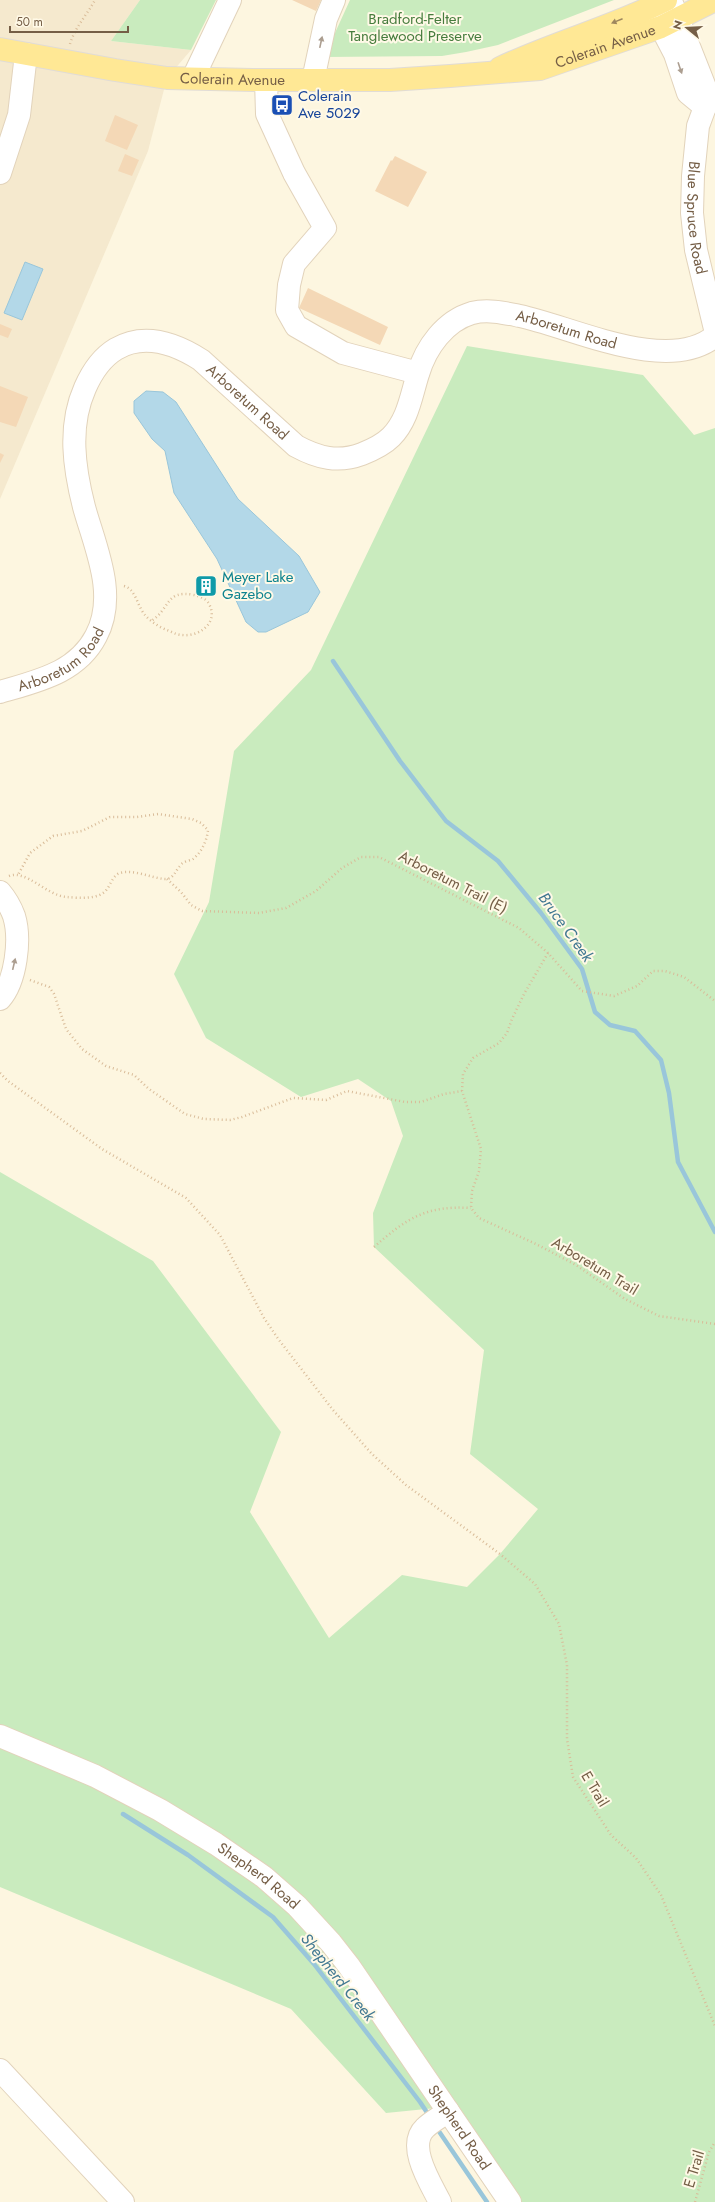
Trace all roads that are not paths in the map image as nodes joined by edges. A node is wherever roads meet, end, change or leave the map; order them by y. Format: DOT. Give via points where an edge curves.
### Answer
graph roads {
  1 [pos="230,0"];
  2 [pos="334,0"];
  3 [pos="715,0"];
  4 [pos="666,11"];
  5 [pos="0,49"];
  6 [pos="26,54"];
  7 [pos="706,67"];
  8 [pos="193,78"];
  9 [pos="266,80"];
  10 [pos="313,80"];
  11 [pos="710,102"];
  12 [pos="1,166"];
  13 [pos="715,329"];
  14 [pos="715,336"];
  15 [pos="418,373"];
  16 [pos="0,692"];
  17 [pos="3,885"];
  18 [pos="0,999"];
  19 [pos="0,1736"];
  20 [pos="0,2070"];
  21 [pos="448,2111"];
  22 [pos="123,2202"];
  23 [pos="440,2202"];
  24 [pos="510,2202"];
  1 -- 8 [label="street"];
  10 -- 2 [label="street, one-way" via="326,19"];
  3 -- 4 [label="main road, Colerain Avenue"];
  4 -- 7 [label="street, Blue Spruce Road"];
  4 -- 10 [label="main road, Colerain Avenue" via="538,50 490,72 390,80"];
  4 -- 11 [label="street, one-way" via="675,54 688,93"];
  5 -- 6 [label="main road, Colerain Avenue"];
  6 -- 8 [label="main road, Colerain Avenue" via="167,78"];
  6 -- 12 [label="street" via="19,115"];
  7 -- 11 [label="street, Blue Spruce Road" via="706,87"];
  8 -- 9 [label="main road, Colerain Avenue"];
  9 -- 10 [label="main road, Colerain Avenue"];
  9 -- 15 [label="street" via="267,114 294,173 325,228 294,264 289,285 288,310 296,326 342,354"];
  11 -- 13 [label="street, Blue Spruce Road" via="698,126 692,213 696,250"];
  14 -- 15 [label="street, Arboretum Road" via="707,343 670,352 632,347 546,322 485,311 472,313 440,333"];
  15 -- 16 [label="street, Arboretum Road" via="409,408 391,438 357,456 327,459 296,446 201,360 186,350 151,340 136,341 109,353 90,376 81,397 74,440 75,462 84,505 105,587 103,618 96,636 84,654 57,674"];
  18 -- 17 [label="street, one-way" via="5,993 16,960 14,916"];
  19 -- 21 [label="street, Shepherd Road" via="95,1776 160,1810 264,1877 297,1906 335,1949"];
  20 -- 22 [label="street"];
  21 -- 23 [label="street" via="424,2128 418,2143 420,2160"];
  21 -- 24 [label="street, Shepherd Road"];
}
